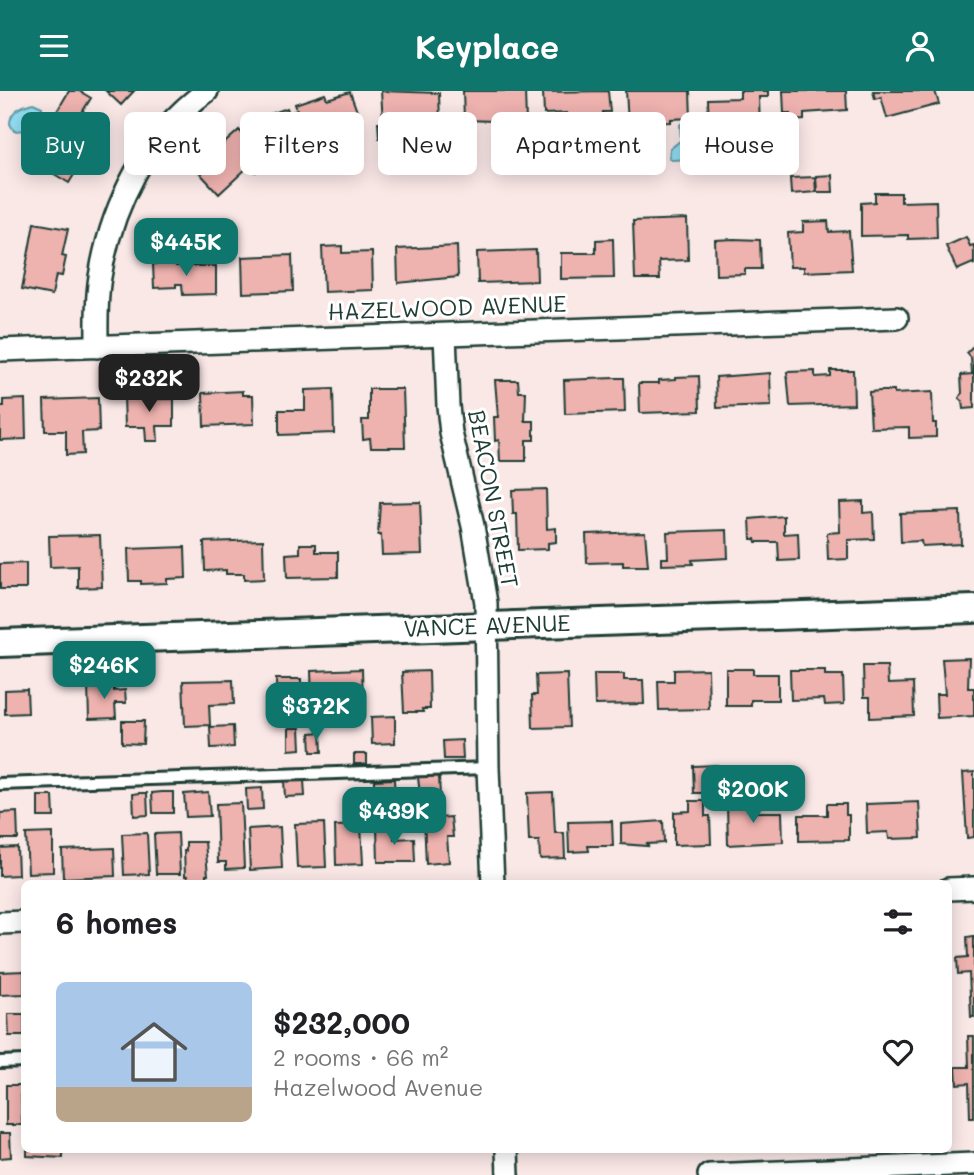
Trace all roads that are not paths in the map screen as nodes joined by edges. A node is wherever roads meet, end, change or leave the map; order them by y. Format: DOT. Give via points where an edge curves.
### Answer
graph roads {
  1 [pos="206,91"];
  2 [pos="897,319"];
  3 [pos="445,335"];
  4 [pos="97,347"];
  5 [pos="0,350"];
  6 [pos="974,609"];
  7 [pos="488,626"];
  8 [pos="0,643"];
  9 [pos="488,768"];
  10 [pos="0,784"];
  11 [pos="493,880"];
  12 [pos="952,888"];
  13 [pos="974,888"];
  14 [pos="21,922"];
  15 [pos="0,923"];
  16 [pos="21,1061"];
  17 [pos="0,1062"];
  18 [pos="507,1153"];
  19 [pos="974,1164"];
  20 [pos="508,1175"];
  21 [pos="709,1175"];
  1 -- 4 [label="street" via="158,139 115,215 100,278"];
  2 -- 3 [label="street, HAZELWOOD AVENUE"];
  3 -- 4 [label="street, HAZELWOOD AVENUE"];
  3 -- 7 [label="street, BEACON STREET" via="451,433 481,563"];
  4 -- 5 [label="street, HAZELWOOD AVENUE"];
  6 -- 7 [label="street, VANCE AVENUE"];
  7 -- 8 [label="street, VANCE AVENUE"];
  7 -- 9 [label="street, BEACON STREET"];
  9 -- 10 [label="lane"];
  9 -- 11 [label="street, BEACON STREET"];
  12 -- 13 [label="street"];
  14 -- 15 [label="street"];
  16 -- 17 [label="lane"];
  18 -- 20 [label="street"];
  19 -- 21 [label="street"];
}
